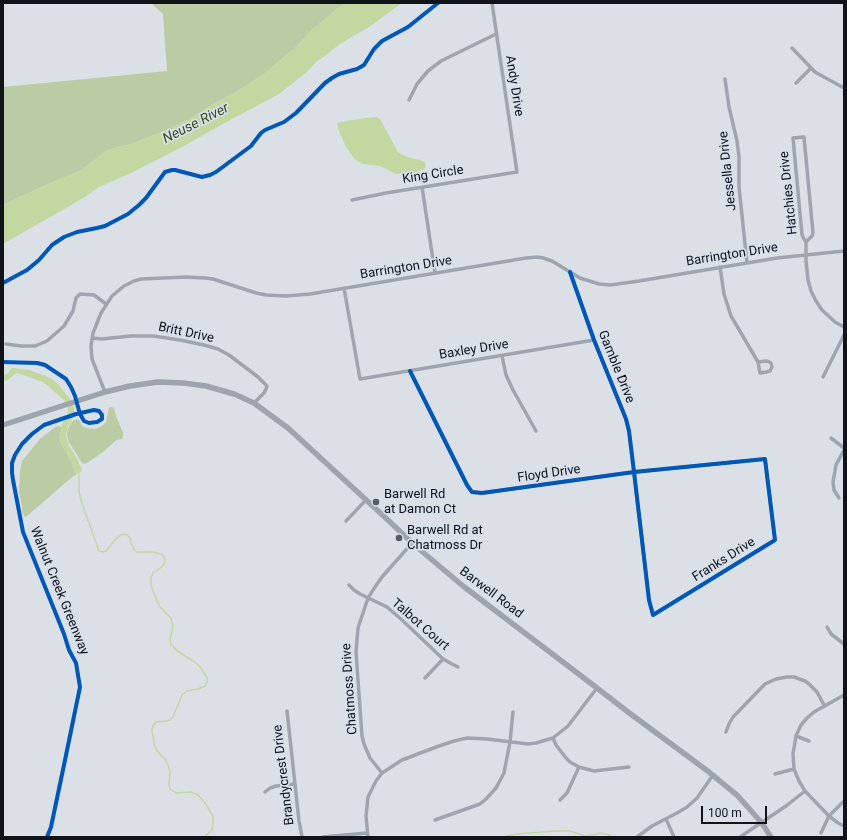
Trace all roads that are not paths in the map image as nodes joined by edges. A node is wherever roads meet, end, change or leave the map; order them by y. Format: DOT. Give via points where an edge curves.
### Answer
graph roads {
  1 [pos="492,3"];
  2 [pos="496,34"];
  3 [pos="792,48"];
  4 [pos="811,68"];
  5 [pos="725,79"];
  6 [pos="796,83"];
  7 [pos="844,88"];
  8 [pos="408,100"];
  9 [pos="516,172"];
  10 [pos="422,187"];
  11 [pos="352,200"];
  12 [pos="806,242"];
  13 [pos="844,251"];
  14 [pos="806,254"];
  15 [pos="747,263"];
  16 [pos="720,267"];
  17 [pos="570,272"];
  18 [pos="435,273"];
  19 [pos="344,288"];
  20 [pos="106,304"];
  21 [pos="844,327"];
  22 [pos="844,335"];
  23 [pos="92,338"];
  24 [pos="594,340"];
  25 [pos="6,344"];
  26 [pos="502,356"];
  27 [pos="758,362"];
  28 [pos="410,371"];
  29 [pos="823,377"];
  30 [pos="105,392"];
  31 [pos="254,403"];
  32 [pos="3,425"];
  33 [pos="536,431"];
  34 [pos="830,438"];
  35 [pos="844,449"];
  36 [pos="764,459"];
  37 [pos="634,472"];
  38 [pos="839,498"];
  39 [pos="366,500"];
  40 [pos="346,521"];
  41 [pos="412,543"];
  42 [pos="349,585"];
  43 [pos="368,598"];
  44 [pos="653,615"];
  45 [pos="827,627"];
  46 [pos="844,644"];
  47 [pos="443,659"];
  48 [pos="458,667"];
  49 [pos="425,678"];
  50 [pos="597,688"];
  51 [pos="844,695"];
  52 [pos="824,705"];
  53 [pos="287,711"];
  54 [pos="513,712"];
  55 [pos="726,732"];
  56 [pos="796,736"];
  57 [pos="553,738"];
  58 [pos="809,741"];
  59 [pos="510,742"];
  60 [pos="579,767"];
  61 [pos="629,767"];
  62 [pos="794,769"];
  63 [pos="382,773"];
  64 [pos="775,774"];
  65 [pos="712,775"];
  66 [pos="295,784"];
  67 [pos="805,791"];
  68 [pos="265,792"];
  69 [pos="560,800"];
  70 [pos="844,801"];
  71 [pos="830,816"];
  72 [pos="666,819"];
  73 [pos="435,820"];
  74 [pos="761,822"];
  75 [pos="844,826"];
  76 [pos="821,832"];
  77 [pos="367,835"];
  78 [pos="302,837"];
  79 [pos="323,837"];
  80 [pos="637,837"];
  81 [pos="674,837"];
  82 [pos="740,837"];
  83 [pos="771,837"];
  1 -- 2 [label="street, Andy Drive"];
  2 -- 8 [label="street" via="441,60 417,84"];
  2 -- 9 [label="street, Andy Drive"];
  3 -- 4 [label="street"];
  4 -- 6 [label="street"];
  4 -- 7 [label="street"];
  5 -- 15 [label="street, Jessella Drive" via="739,157 739,187"];
  9 -- 10 [label="street, King Circle"];
  10 -- 11 [label="street, King Circle"];
  10 -- 18 [label="street"];
  12 -- 12 [label="street, Hatchies Drive" via="812,236 813,227 804,137 793,138 802,235"];
  12 -- 14 [label="street, Hatchies Drive"];
  13 -- 14 [label="street, Barrington Drive"];
  14 -- 15 [label="street, Barrington Drive"];
  14 -- 21 [label="street, Hatchies Drive" via="808,280 816,301 829,318"];
  15 -- 16 [label="street, Barrington Drive"];
  16 -- 17 [label="street, Barrington Drive" via="610,285 591,282"];
  16 -- 27 [label="street" via="728,309"];
  17 -- 18 [label="street, Barrington Drive" via="552,261 537,257"];
  17 -- 24 [label="street, Gamble Drive"];
  18 -- 19 [label="street, Barrington Drive"];
  19 -- 20 [label="street, Barrington Drive" via="276,296 256,293 213,279 150,278 124,286"];
  19 -- 28 [label="street, Baxley Drive" via="360,379"];
  20 -- 23 [label="street, Barrington Drive"];
  20 -- 25 [label="street" via="94,295 80,294 64,326 47,341 34,346"];
  22 -- 29 [label="street"];
  23 -- 30 [label="street, Barrington Drive" via="92,359"];
  23 -- 31 [label="street, Britt Drive" via="152,336 211,347 229,355 267,386"];
  24 -- 26 [label="street, Baxley Drive"];
  24 -- 37 [label="street, Gamble Drive" via="626,419"];
  26 -- 28 [label="street, Baxley Drive"];
  26 -- 33 [label="street" via="506,375"];
  27 -- 27 [label="street" via="760,373 770,371 771,363"];
  28 -- 37 [label="street, Floyd Drive" via="472,492 482,493"];
  30 -- 31 [label="street, Barwell Road" via="158,382 183,383 218,389"];
  30 -- 32 [label="street, Barwell Road"];
  31 -- 39 [label="street, Barwell Road" via="288,428"];
  34 -- 35 [label="street"];
  35 -- 38 [label="street" via="836,465 833,482"];
  36 -- 37 [label="street, Floyd Drive"];
  36 -- 44 [label="street, Franks Drive" via="775,540"];
  37 -- 44 [label="street, Gamble Drive"];
  39 -- 40 [label="street"];
  39 -- 41 [label="street, Barwell Road"];
  41 -- 43 [label="street, Chatmoss Drive" via="382,577"];
  41 -- 50 [label="street, Barwell Road" via="463,586"];
  42 -- 43 [label="street, Talbot Court"];
  43 -- 47 [label="street, Talbot Court" via="402,620"];
  43 -- 63 [label="street, Chatmoss Drive" via="356,640 361,726 370,758"];
  45 -- 46 [label="street" via="831,634"];
  47 -- 48 [label="street, Talbot Court"];
  47 -- 49 [label="street"];
  50 -- 57 [label="street" via="568,726"];
  50 -- 65 [label="street, Barwell Road"];
  51 -- 52 [label="street"];
  52 -- 55 [label="street" via="817,692 805,681 794,677 776,679 765,684 733,717"];
  52 -- 56 [label="street" via="807,718"];
  53 -- 66 [label="street, Brandycrest Drive"];
  54 -- 59 [label="street"];
  56 -- 58 [label="street"];
  56 -- 62 [label="street"];
  57 -- 59 [label="street" via="528,744"];
  57 -- 60 [label="street" via="566,758"];
  59 -- 63 [label="street" via="467,738 454,741 402,760"];
  59 -- 73 [label="street" via="504,773 492,794 476,805"];
  60 -- 61 [label="street" via="594,770"];
  60 -- 69 [label="street" via="567,793"];
  62 -- 64 [label="street"];
  62 -- 67 [label="street"];
  63 -- 77 [label="street" via="368,797"];
  65 -- 72 [label="street" via="697,798"];
  65 -- 74 [label="street, Barwell Road" via="737,795"];
  66 -- 68 [label="street" via="276,786"];
  66 -- 78 [label="street, Brandycrest Drive"];
  67 -- 71 [label="street"];
  67 -- 74 [label="street"];
  70 -- 71 [label="street"];
  71 -- 75 [label="street"];
  71 -- 76 [label="street"];
  72 -- 80 [label="street"];
  72 -- 81 [label="street"];
  74 -- 82 [label="street"];
  74 -- 83 [label="street, Barwell Road"];
  77 -- 79 [label="street"];
}
